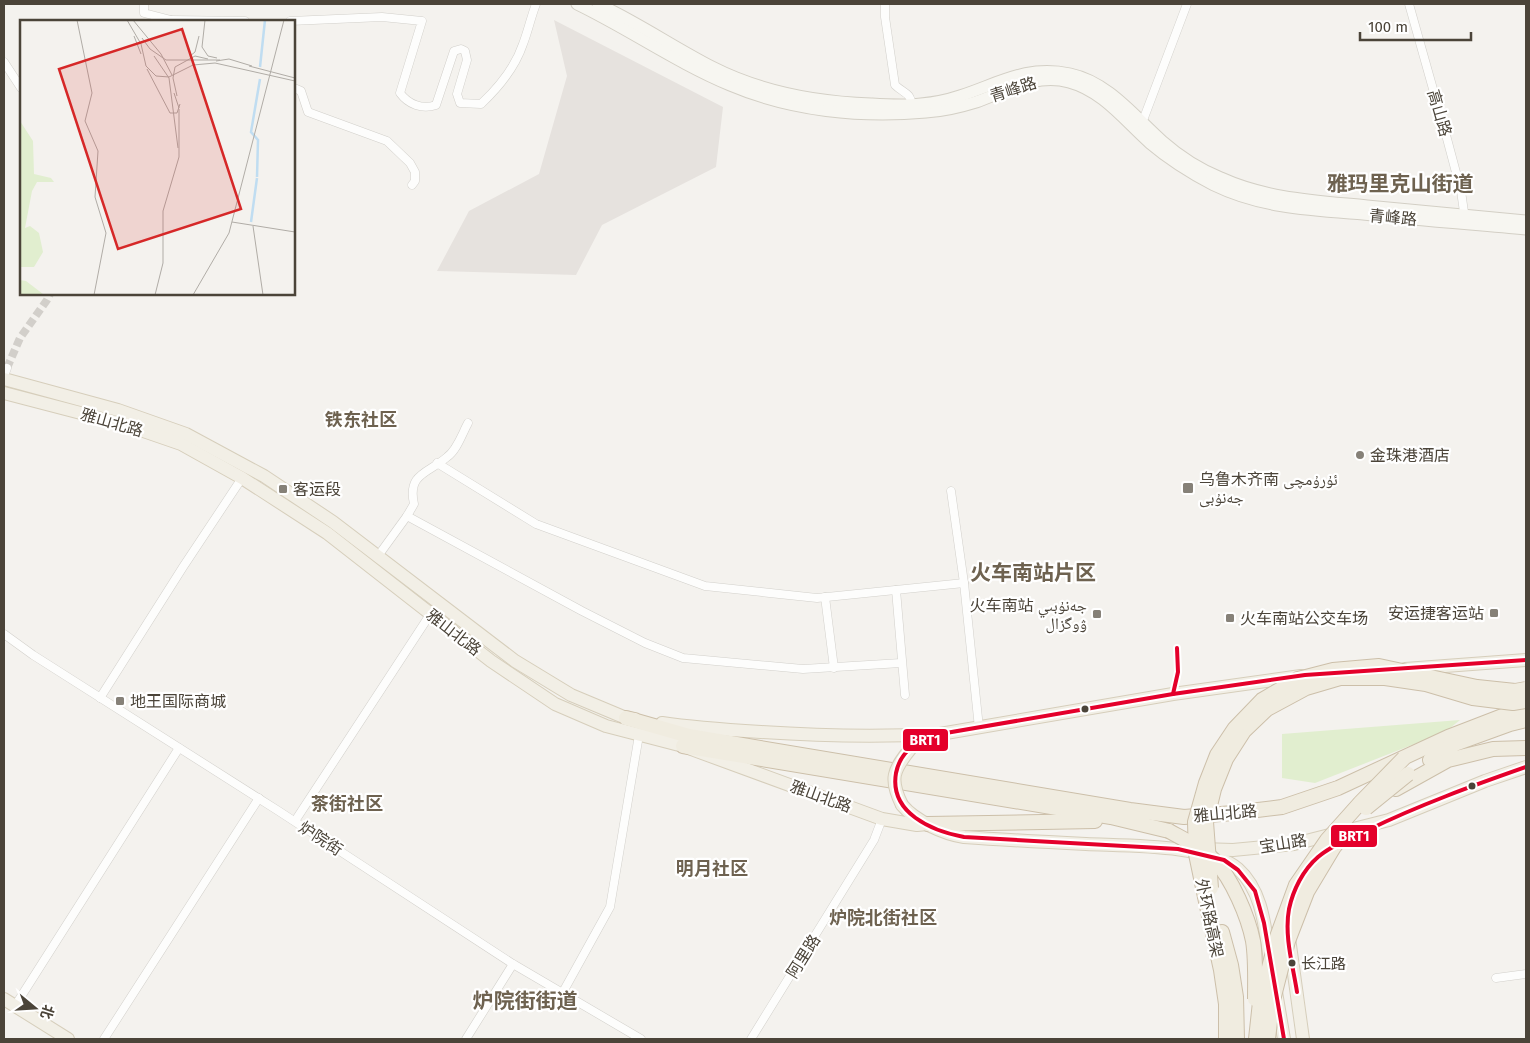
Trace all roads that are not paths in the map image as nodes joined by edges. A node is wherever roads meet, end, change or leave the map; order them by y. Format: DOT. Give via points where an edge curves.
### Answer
graph roads {
  1 [pos="144,4"];
  2 [pos="536,4"];
  3 [pos="577,4"];
  4 [pos="598,4"];
  5 [pos="886,4"];
  6 [pos="1187,4"];
  7 [pos="1409,4"];
  8 [pos="171,20"];
  9 [pos="295,21"];
  10 [pos="4,62"];
  11 [pos="20,86"];
  12 [pos="295,88"];
  13 [pos="911,109"];
  14 [pos="1142,123"];
  15 [pos="412,186"];
  16 [pos="1465,219"];
  17 [pos="1526,221"];
  18 [pos="1526,229"];
  19 [pos="5,374"];
  20 [pos="4,393"];
  21 [pos="468,424"];
  22 [pos="437,463"];
  23 [pos="242,478"];
  24 [pos="951,491"];
  25 [pos="407,516"];
  26 [pos="378,556"];
  27 [pos="964,583"];
  28 [pos="896,590"];
  29 [pos="825,597"];
  30 [pos="438,602"];
  31 [pos="430,614"];
  32 [pos="4,634"];
  33 [pos="1526,660"];
  34 [pos="902,663"];
  35 [pos="834,668"];
  36 [pos="1526,689"];
  37 [pos="905,694"];
  38 [pos="100,698"];
  39 [pos="1526,701"];
  40 [pos="1526,710"];
  41 [pos="626,718"];
  42 [pos="1526,720"];
  43 [pos="979,728"];
  44 [pos="639,734"];
  45 [pos="940,734"];
  46 [pos="683,746"];
  47 [pos="179,748"];
  48 [pos="1526,748"];
  49 [pos="1404,758"];
  50 [pos="1526,766"];
  51 [pos="1410,776"];
  52 [pos="259,798"];
  53 [pos="882,819"];
  54 [pos="1389,820"];
  55 [pos="295,821"];
  56 [pos="1129,822"];
  57 [pos="928,824"];
  58 [pos="1178,849"];
  59 [pos="513,964"];
  60 [pos="1526,974"];
  61 [pos="1496,978"];
  62 [pos="563,992"];
  63 [pos="7,1004"];
  64 [pos="54,1039"];
  65 [pos="68,1039"];
  66 [pos="104,1039"];
  67 [pos="466,1039"];
  68 [pos="641,1039"];
  69 [pos="751,1039"];
  70 [pos="1226,1039"];
  71 [pos="1237,1039"];
  72 [pos="1255,1039"];
  73 [pos="1268,1039"];
  74 [pos="1284,1039"];
  75 [pos="1303,1039"];
  1 -- 8 [label="street" via="144,13"];
  2 -- 9 [label="street" via="523,45 502,83 481,104 460,103 457,94 468,60 461,49 454,51 436,105 429,108 418,106 400,93 422,21 382,17"];
  3 -- 13 [label="main road, 青峰路" via="713,77 763,97 824,110 862,113"];
  4 -- 13 [label="main road, 青峰路" via="713,68 760,87 803,98"];
  5 -- 13 [label="street" via="895,85 908,94"];
  6 -- 14 [label="street"];
  7 -- 16 [label="street, 高山路"];
  10 -- 11 [label="street"];
  12 -- 15 [label="street" via="300,91 308,112 388,141 415,172"];
  13 -- 14 [label="main road, 青峰路" via="957,97 1014,76 1050,71 1074,74 1099,85"];
  13 -- 16 [label="main road, 青峰路" via="960,107 1026,82 1052,79 1068,82 1095,93 1175,162 1240,195 1309,210"];
  14 -- 16 [label="main road, 青峰路" via="1197,166 1263,194"];
  16 -- 17 [label="main road, 青峰路"];
  16 -- 18 [label="main road, 青峰路"];
  19 -- 26 [label="main road, 雅山北路" via="186,434 264,476"];
  20 -- 23 [label="main road, 雅山北路" via="123,424 181,444"];
  21 -- 22 [label="street" via="448,457"];
  22 -- 25 [label="street" via="415,481 414,504"];
  22 -- 29 [label="street" via="536,524 705,586"];
  23 -- 31 [label="main road, 雅山北路" via="327,532"];
  23 -- 38 [label="street"];
  24 -- 27 [label="street"];
  25 -- 26 [label="street"];
  25 -- 35 [label="street" via="582,611 683,658 803,669"];
  26 -- 30 [label="main road, 雅山北路"];
  27 -- 28 [label="street"];
  27 -- 43 [label="street"];
  28 -- 29 [label="street"];
  28 -- 34 [label="street"];
  29 -- 35 [label="street"];
  30 -- 31 [label="street"];
  30 -- 41 [label="main road, 雅山北路" via="515,661 571,695"];
  31 -- 44 [label="main road, 雅山北路" via="491,661 556,704 606,726"];
  31 -- 55 [label="street"];
  32 -- 38 [label="street, 炉院街"];
  33 -- 43 [label="main road" via="1305,676 1173,694"];
  34 -- 35 [label="street"];
  34 -- 37 [label="street"];
  36 -- 70 [label="highway, 外环路高架, bridge" via="1476,687 1379,666 1333,670 1298,679 1262,700 1235,728 1214,762 1195,822 1196,854 1226,1004"];
  38 -- 47 [label="street, 炉院街"];
  39 -- 71 [label="highway, 外环路高架, bridge" via="1513,703 1473,698 1426,684 1385,678 1340,678 1306,688 1268,710 1244,731 1226,759 1206,822 1213,902 1231,965 1236,997"];
  40 -- 49 [label="highway, 雅山北路" via="1448,737"];
  41 -- 45 [label="main road, 雅山北路" via="689,728 784,733 888,737"];
  41 -- 49 [label="highway, 雅山北路" via="699,737 1130,810 1184,816 1282,807 1338,788"];
  42 -- 51 [label="highway" via="1455,744"];
  43 -- 45 [label="main road"];
  44 -- 46 [label="main road, 雅山北路"];
  44 -- 62 [label="street" via="610,906"];
  45 -- 57 [label="main road, bridge" via="911,748 900,761 894,778 902,805"];
  46 -- 53 [label="main road, 雅山北路"];
  46 -- 56 [label="highway"];
  47 -- 52 [label="street, 炉院街"];
  47 -- 63 [label="street"];
  48 -- 51 [label="highway" via="1493,749 1448,760"];
  49 -- 72 [label="highway, bridge" via="1327,840 1296,885 1269,965"];
  50 -- 54 [label="main road, 宝山路"];
  51 -- 73 [label="highway, bridge" via="1366,808 1334,847 1307,892 1288,941 1272,1004"];
  52 -- 55 [label="street, 炉院街"];
  52 -- 66 [label="street"];
  53 -- 57 [label="main road, 雅山北路"];
  53 -- 69 [label="street, 阿里路" via="874,840"];
  54 -- 58 [label="main road, 宝山路" via="1294,844 1233,850"];
  54 -- 75 [label="main road" via="1318,857 1300,879 1288,910 1288,928"];
  55 -- 59 [label="street, 炉院街"];
  56 -- 57 [label="highway"];
  56 -- 72 [label="highway, bridge" via="1170,831 1192,843 1215,862 1232,885 1253,941"];
  57 -- 58 [label="main road" via="951,836"];
  58 -- 74 [label="main road" via="1224,860 1238,870 1255,891 1264,923"];
  59 -- 62 [label="street, 炉院街"];
  59 -- 67 [label="street"];
  60 -- 61 [label="street"];
  62 -- 68 [label="street, 炉院街"];
  63 -- 64 [label="main road"];
  63 -- 65 [label="main road"];
}
